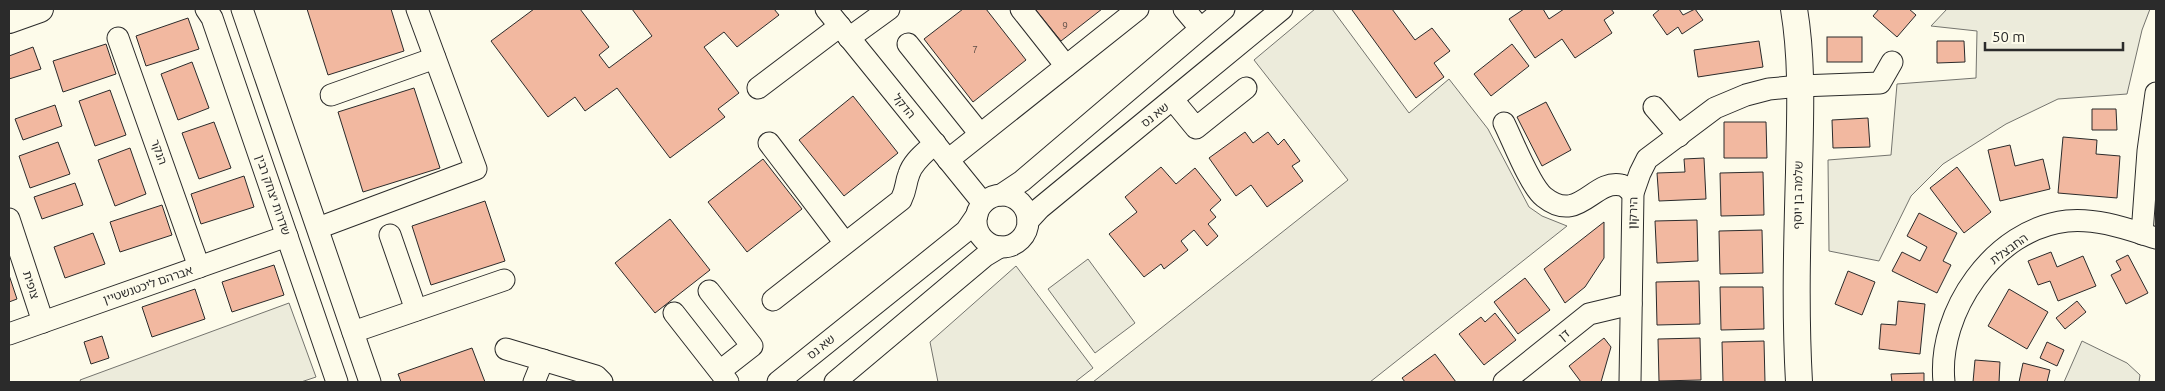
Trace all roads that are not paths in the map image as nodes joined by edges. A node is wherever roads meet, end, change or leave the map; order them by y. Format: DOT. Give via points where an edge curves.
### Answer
graph roads {
  1 [pos="40,9"];
  2 [pos="206,9"];
  3 [pos="242,9"];
  4 [pos="417,9"];
  5 [pos="826,9"];
  6 [pos="889,9"];
  7 [pos="1021,9"];
  8 [pos="1138,9"];
  9 [pos="1184,9"];
  10 [pos="1224,9"];
  11 [pos="1282,9"];
  12 [pos="1794,9"];
  13 [pos="9,20"];
  14 [pos="1200,28"];
  15 [pos="844,32"];
  16 [pos="118,38"];
  17 [pos="908,44"];
  18 [pos="435,58"];
  19 [pos="1892,62"];
  20 [pos="1066,66"];
  21 [pos="1800,86"];
  22 [pos="758,88"];
  23 [pos="1246,88"];
  24 [pos="2156,93"];
  25 [pos="331,95"];
  26 [pos="1173,100"];
  27 [pos="1654,108"];
  28 [pos="1504,123"];
  29 [pos="980,134"];
  30 [pos="1679,136"];
  31 [pos="769,143"];
  32 [pos="935,143"];
  33 [pos="948,160"];
  34 [pos="1633,193"];
  35 [pos="987,204"];
  36 [pos="9,219"];
  37 [pos="1028,220"];
  38 [pos="318,228"];
  39 [pos="287,236"];
  40 [pos="390,236"];
  41 [pos="2149,236"];
  42 [pos="845,243"];
  43 [pos="1000,247"];
  44 [pos="199,267"];
  45 [pos="504,280"];
  46 [pos="709,291"];
  47 [pos="773,300"];
  48 [pos="1631,304"];
  49 [pos="416,310"];
  50 [pos="674,314"];
  51 [pos="43,322"];
  52 [pos="353,332"];
  53 [pos="9,334"];
  54 [pos="506,349"];
  55 [pos="543,360"];
  56 [pos="724,377"];
  57 [pos="837,381"];
  58 [pos="337,382"];
  59 [pos="370,382"];
  60 [pos="534,382"];
  61 [pos="602,382"];
  62 [pos="778,382"];
  63 [pos="1504,382"];
  64 [pos="1630,382"];
  65 [pos="1799,382"];
  66 [pos="1944,382"];
  1 -- 13 [label="main road"];
  2 -- 39 [label="street, שדרות יצחק רבין" via="212,18"];
  3 -- 38 [label="street"];
  4 -- 18 [label="street"];
  5 -- 15 [label="street, הדקל"];
  6 -- 15 [label="street"];
  7 -- 20 [label="street"];
  8 -- 20 [label="street"];
  9 -- 14 [label="street"];
  10 -- 14 [label="street, שא נס"];
  11 -- 26 [label="street, שא נס"];
  12 -- 21 [label="main road, שלמה בן יוסף"];
  14 -- 35 [label="street, שא נס" via="1022,181"];
  15 -- 22 [label="street"];
  15 -- 32 [label="street, הדקל"];
  16 -- 44 [label="street, הנקר"];
  17 -- 29 [label="street"];
  18 -- 25 [label="street"];
  18 -- 38 [label="street" via="476,169"];
  19 -- 21 [label="street, הירקון" via="1880,83"];
  20 -- 29 [label="street"];
  21 -- 30 [label="street, הירקון" via="1746,95 1715,108"];
  21 -- 65 [label="main road, שלמה בן יוסף" via="1796,272"];
  23 -- 26 [label="street" via="1196,128"];
  24 -- 41 [label="street" via="2148,151"];
  26 -- 37 [label="street, שא נס"];
  27 -- 30 [label="street"];
  28 -- 34 [label="street" via="1535,186 1544,197 1560,205 1578,205 1610,184 1622,184"];
  29 -- 33 [label="street"];
  30 -- 34 [label="street, הירקון" via="1647,159"];
  31 -- 42 [label="street"];
  32 -- 33 [label="street, הדקל"];
  32 -- 42 [label="street" via="909,173 901,200"];
  33 -- 35 [label="street, הדקל"];
  34 -- 48 [label="street, הירקון"];
  35 -- 37 [label="street" via="1009,196 1027,212"];
  35 -- 43 [label="street" via="979,232 984,239"];
  35 -- 62 [label="street, שא נס" via="966,231"];
  36 -- 51 [label="street, צופית"];
  37 -- 43 [label="street" via="1023,237 1016,243"];
  38 -- 52 [label="street"];
  39 -- 44 [label="street, אברהם ליכטנשטיין"];
  39 -- 58 [label="street, שדרות יצחק רבין"];
  40 -- 49 [label="street"];
  41 -- 66 [label="street, החבצלת" via="2108,224 2066,221 2025,236 2006,249 1968,287 1956,311 1947,334"];
  42 -- 47 [label="street"];
  43 -- 57 [label="street" via="985,256"];
  44 -- 51 [label="street, אברהם ליכטנשטיין"];
  45 -- 49 [label="street"];
  46 -- 56 [label="street" via="752,346"];
  48 -- 63 [label="street, דן" via="1589,314"];
  48 -- 64 [label="street, הירקון"];
  49 -- 52 [label="street"];
  50 -- 56 [label="street"];
  51 -- 53 [label="street, אברהם ליכטנשטיין"];
  52 -- 59 [label="street"];
  54 -- 55 [label="street"];
  55 -- 60 [label="street"];
  55 -- 61 [label="street" via="596,376"];
}
